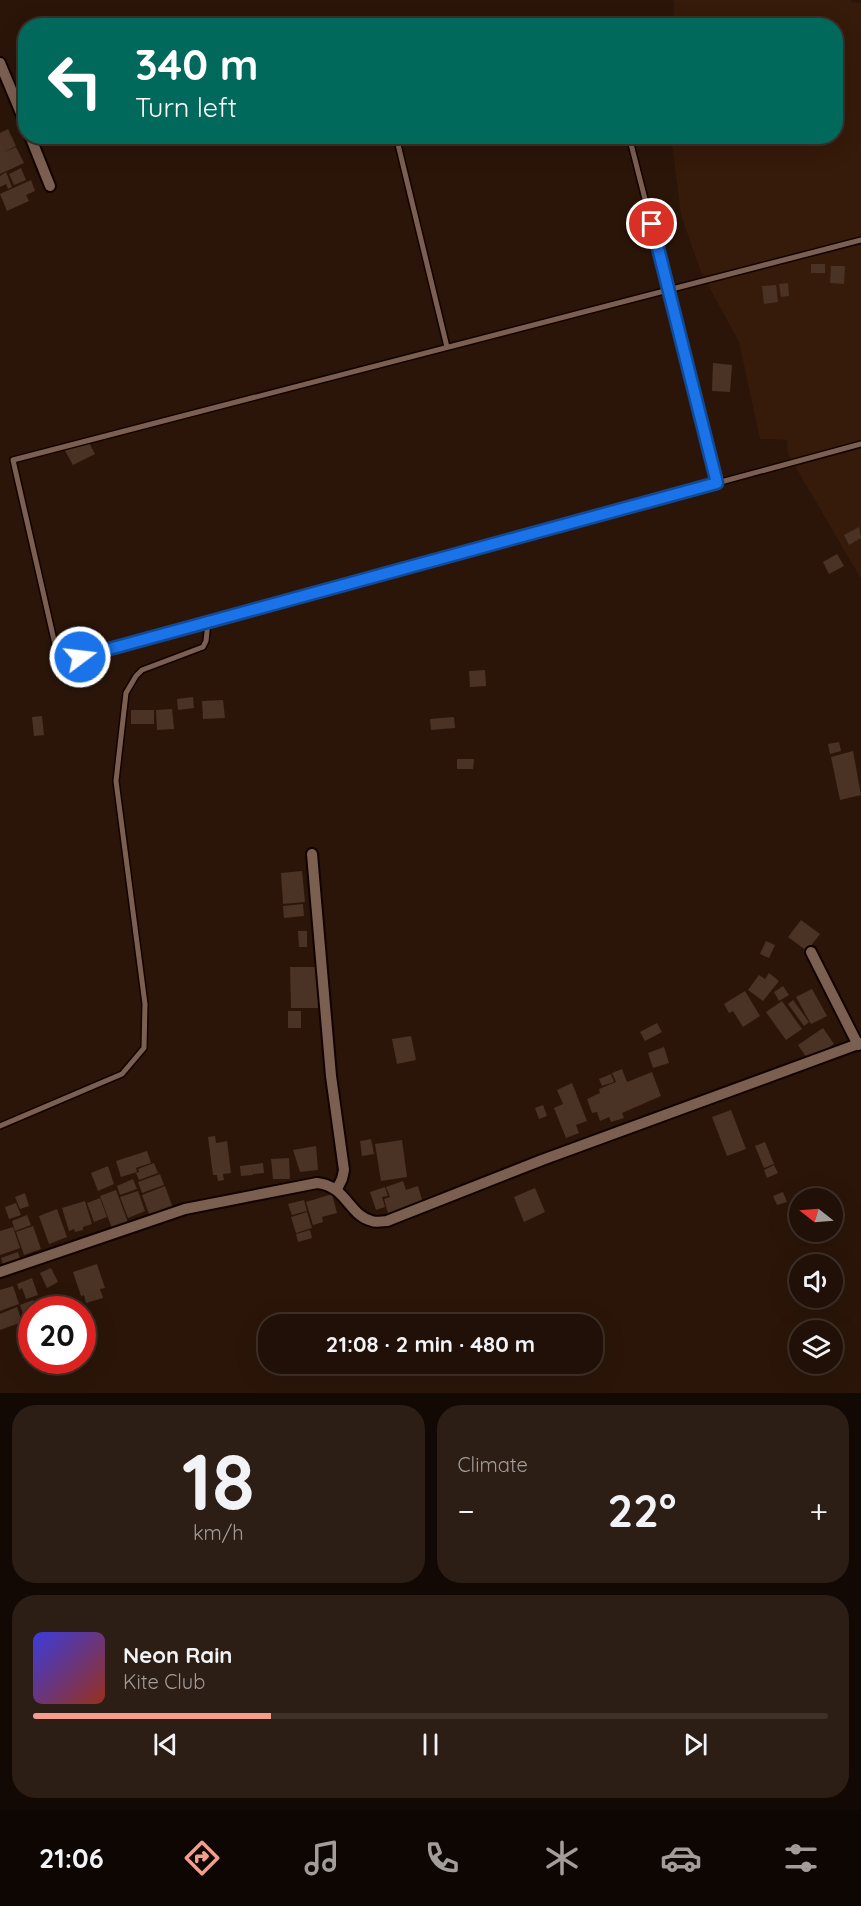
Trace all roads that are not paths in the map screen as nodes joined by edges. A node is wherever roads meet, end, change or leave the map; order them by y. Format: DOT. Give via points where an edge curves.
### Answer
graph roads {
  1 [pos="0,63"];
  2 [pos="18,106"];
  3 [pos="33,144"];
  4 [pos="398,144"];
  5 [pos="631,144"];
  6 [pos="50,186"];
  7 [pos="861,240"];
  8 [pos="669,290"];
  9 [pos="447,347"];
  10 [pos="861,444"];
  11 [pos="717,483"];
  12 [pos="208,622"];
  13 [pos="312,854"];
  14 [pos="811,952"];
  15 [pos="859,1044"];
  16 [pos="0,1126"];
  17 [pos="337,1189"];
  18 [pos="0,1272"];
  1 -- 2 [label="street"];
  3 -- 6 [label="street"];
  4 -- 9 [label="lane"];
  5 -- 8 [label="lane"];
  7 -- 8 [label="lane"];
  8 -- 9 [label="lane"];
  8 -- 11 [label="lane"];
  9 -- 12 [label="lane" via="13,460 59,662"];
  10 -- 11 [label="lane"];
  11 -- 12 [label="lane"];
  12 -- 16 [label="lane" via="203,647 142,670 126,693 116,781 145,1004 144,1048 122,1074"];
  13 -- 17 [label="street" via="331,1076 344,1170"];
  14 -- 15 [label="street"];
  15 -- 17 [label="street" via="387,1221 372,1221 361,1215"];
  17 -- 18 [label="street" via="317,1183 185,1209"];
}
